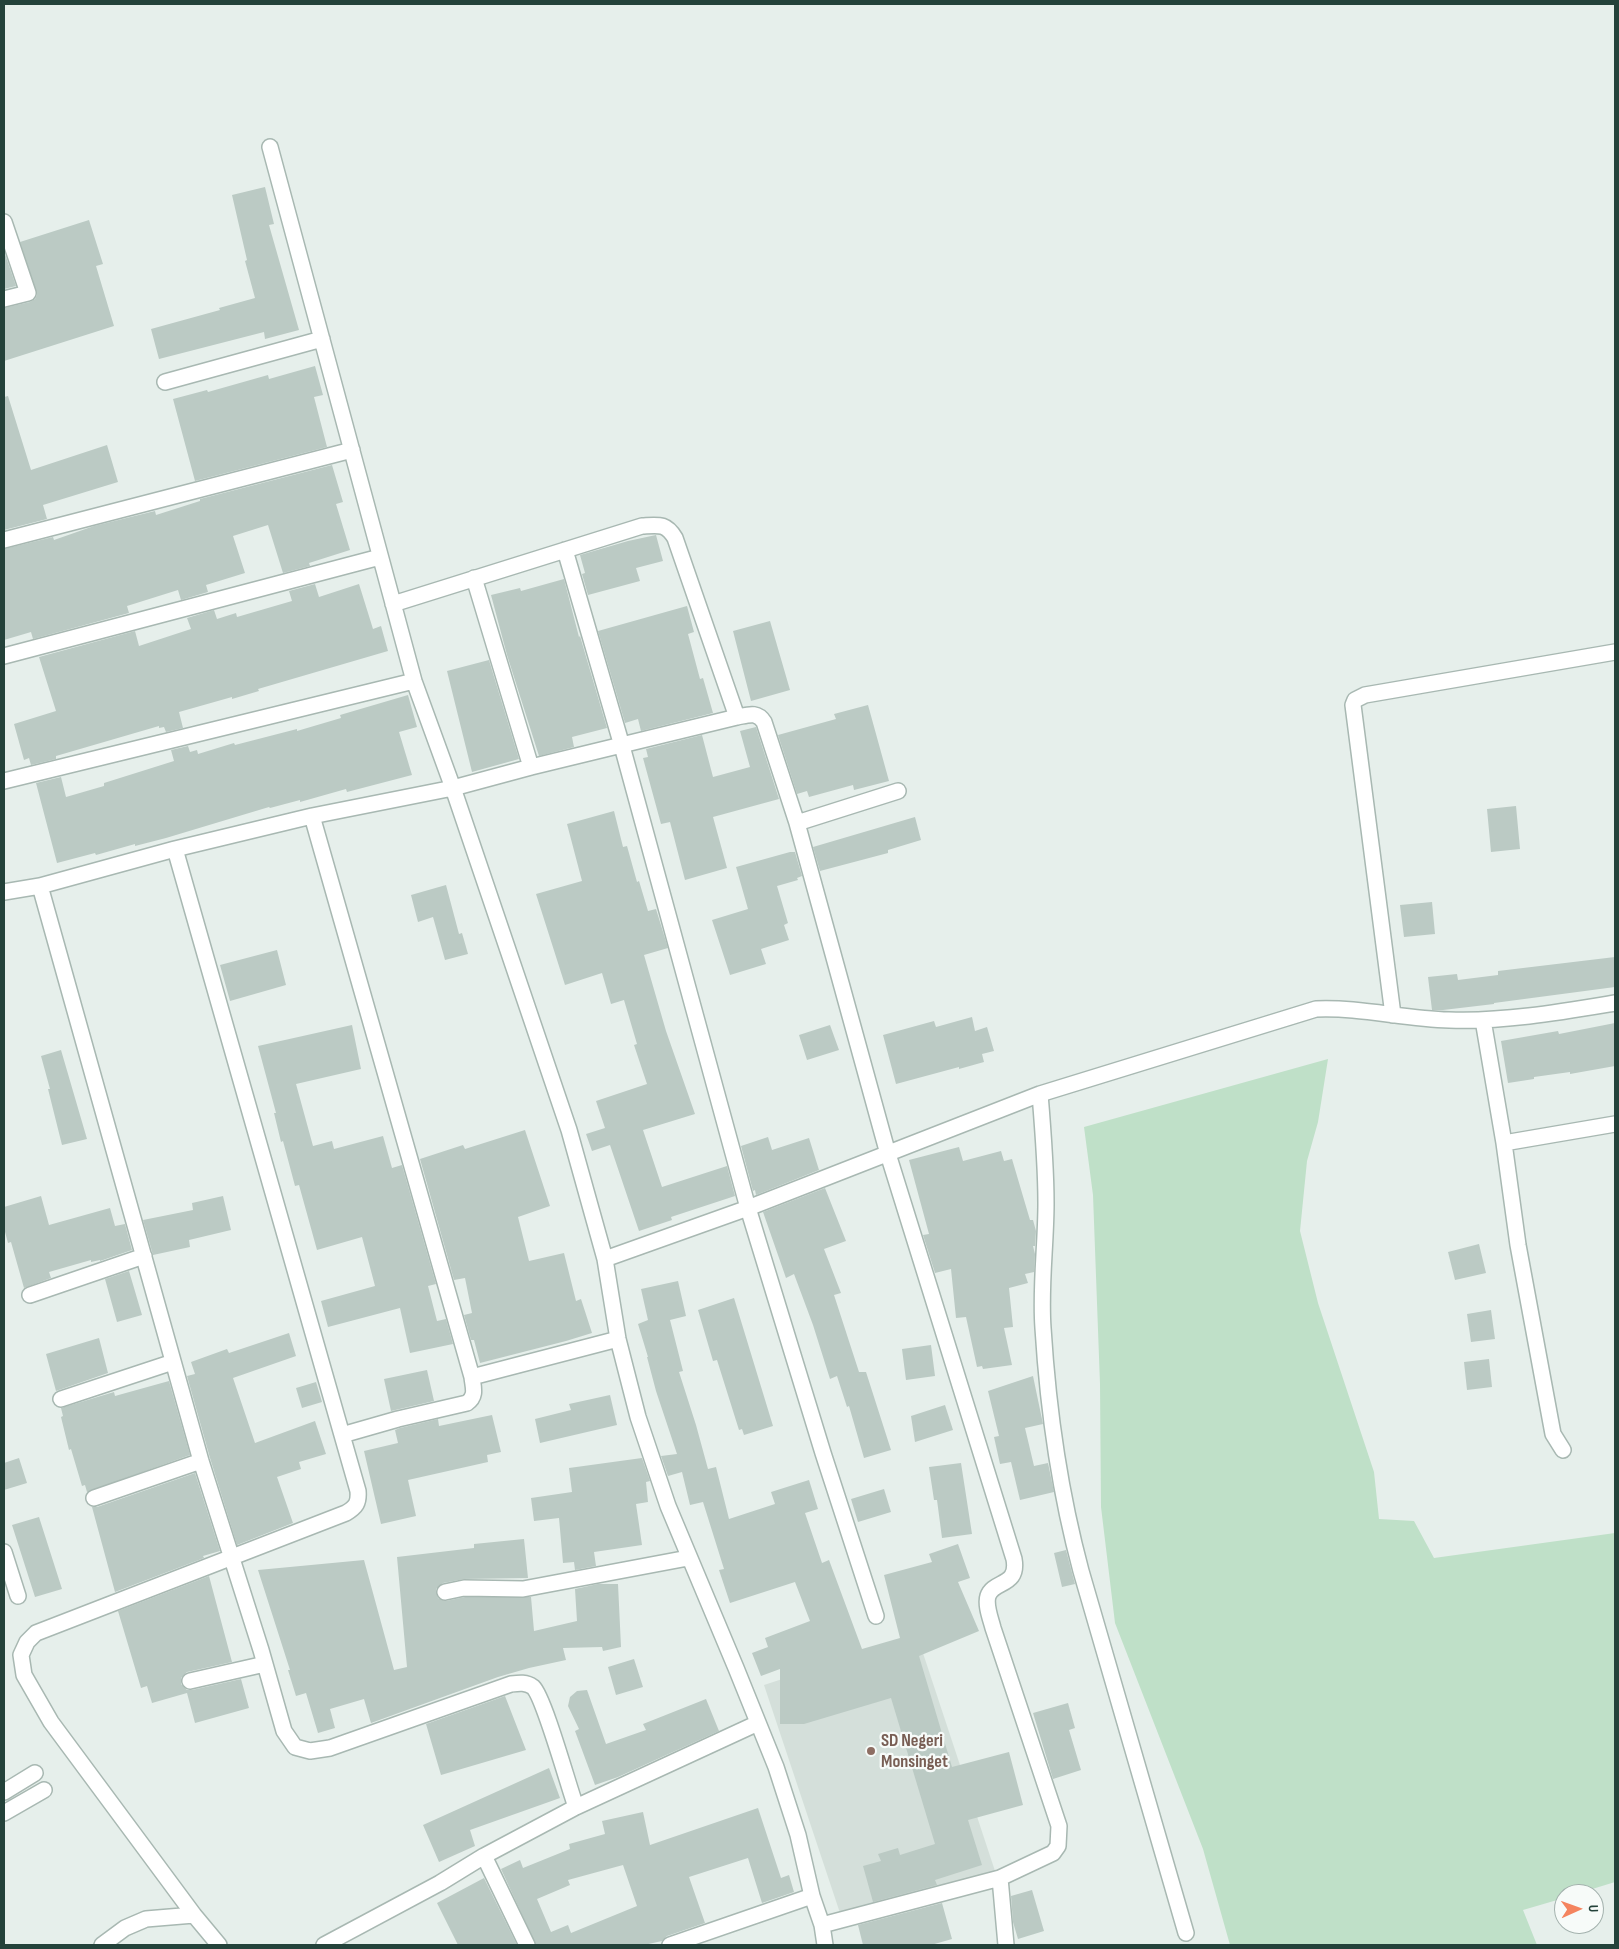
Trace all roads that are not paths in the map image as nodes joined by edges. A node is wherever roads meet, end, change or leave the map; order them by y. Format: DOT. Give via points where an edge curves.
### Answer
graph roads {
  1 [pos="270,147"];
  2 [pos="4,222"];
  3 [pos="4,299"];
  4 [pos="322,339"];
  5 [pos="165,382"];
  6 [pos="352,450"];
  7 [pos="4,540"];
  8 [pos="565,550"];
  9 [pos="380,557"];
  10 [pos="474,578"];
  11 [pos="393,604"];
  12 [pos="1615,652"];
  13 [pos="4,656"];
  14 [pos="414,681"];
  15 [pos="737,717"];
  16 [pos="622,746"];
  17 [pos="531,766"];
  18 [pos="4,781"];
  19 [pos="453,788"];
  20 [pos="898,791"];
  21 [pos="312,816"];
  22 [pos="797,823"];
  23 [pos="175,849"];
  24 [pos="40,886"];
  25 [pos="4,892"];
  26 [pos="1615,1003"];
  27 [pos="1393,1015"];
  28 [pos="1484,1020"];
  29 [pos="1043,1093"];
  30 [pos="1615,1124"];
  31 [pos="1504,1143"];
  32 [pos="888,1154"];
  33 [pos="748,1208"];
  34 [pos="144,1256"];
  35 [pos="605,1259"];
  36 [pos="30,1295"];
  37 [pos="618,1339"];
  38 [pos="173,1362"];
  39 [pos="472,1377"];
  40 [pos="61,1399"];
  41 [pos="342,1435"];
  42 [pos="1563,1450"];
  43 [pos="201,1461"];
  44 [pos="94,1498"];
  45 [pos="4,1552"];
  46 [pos="231,1556"];
  47 [pos="688,1558"];
  48 [pos="446,1592"];
  49 [pos="18,1596"];
  50 [pos="876,1616"];
  51 [pos="265,1664"];
  52 [pos="190,1681"];
  53 [pos="758,1723"];
  54 [pos="35,1774"];
  55 [pos="44,1790"];
  56 [pos="4,1792"];
  57 [pos="576,1808"];
  58 [pos="4,1813"];
  59 [pos="484,1856"];
  60 [pos="1000,1878"];
  61 [pos="812,1896"];
  62 [pos="190,1915"];
  63 [pos="822,1925"];
  64 [pos="1186,1933"];
  65 [pos="102,1945"];
  66 [pos="219,1945"];
  67 [pos="324,1945"];
  68 [pos="527,1945"];
  69 [pos="670,1945"];
  70 [pos="825,1945"];
  71 [pos="1006,1945"];
  1 -- 4 [label="street"];
  2 -- 3 [label="street" via="28,293"];
  4 -- 5 [label="street"];
  4 -- 6 [label="street"];
  6 -- 7 [label="street"];
  6 -- 9 [label="street"];
  8 -- 10 [label="street"];
  8 -- 15 [label="street" via="642,526 662,525 670,529"];
  8 -- 16 [label="street"];
  9 -- 11 [label="street"];
  9 -- 13 [label="street"];
  10 -- 11 [label="street"];
  10 -- 17 [label="street"];
  11 -- 14 [label="street"];
  12 -- 27 [label="street" via="1365,695 1355,700 1353,705"];
  14 -- 18 [label="street"];
  14 -- 19 [label="street"];
  15 -- 16 [label="street"];
  15 -- 22 [label="street" via="761,716"];
  16 -- 17 [label="street"];
  16 -- 33 [label="street"];
  17 -- 19 [label="street"];
  19 -- 21 [label="street"];
  19 -- 35 [label="street" via="569,1130"];
  20 -- 22 [label="street"];
  21 -- 23 [label="street"];
  21 -- 39 [label="street"];
  22 -- 32 [label="street"];
  23 -- 24 [label="street"];
  23 -- 41 [label="street"];
  24 -- 25 [label="street"];
  24 -- 34 [label="street"];
  26 -- 28 [label="street" via="1558,1013"];
  27 -- 28 [label="street"];
  27 -- 29 [label="street" via="1340,1008 1316,1009"];
  28 -- 31 [label="street"];
  29 -- 32 [label="street"];
  29 -- 64 [label="street" via="1046,1204 1043,1328 1067,1514"];
  30 -- 31 [label="street"];
  31 -- 42 [label="street" via="1518,1245 1553,1434"];
  32 -- 33 [label="street"];
  32 -- 60 [label="street" via="1014,1559 1013,1575 990,1592 988,1600 993,1628 1059,1826 1058,1846 1053,1853"];
  33 -- 35 [label="street"];
  33 -- 50 [label="street"];
  34 -- 36 [label="street"];
  34 -- 38 [label="street"];
  35 -- 37 [label="street"];
  37 -- 39 [label="street"];
  37 -- 47 [label="street" via="638,1417"];
  38 -- 40 [label="street"];
  38 -- 43 [label="street"];
  39 -- 41 [label="street" via="474,1395 467,1403"];
  41 -- 46 [label="street" via="358,1491 356,1506 346,1513"];
  43 -- 44 [label="street"];
  43 -- 46 [label="street"];
  45 -- 49 [label="street"];
  46 -- 51 [label="street"];
  46 -- 62 [label="street" via="36,1633 21,1655 24,1675 51,1722"];
  47 -- 48 [label="street" via="523,1589 464,1588"];
  47 -- 53 [label="street"];
  51 -- 52 [label="street"];
  51 -- 57 [label="street" via="284,1731 295,1747 310,1752 525,1682 534,1688 542,1704"];
  53 -- 57 [label="street"];
  53 -- 61 [label="street" via="798,1835"];
  54 -- 56 [label="street"];
  55 -- 58 [label="street"];
  57 -- 59 [label="street"];
  59 -- 67 [label="street"];
  59 -- 68 [label="street"];
  60 -- 63 [label="street"];
  60 -- 71 [label="street"];
  61 -- 63 [label="street"];
  61 -- 69 [label="street"];
  62 -- 65 [label="street" via="146,1918"];
  62 -- 66 [label="street"];
  63 -- 70 [label="street"];
}
